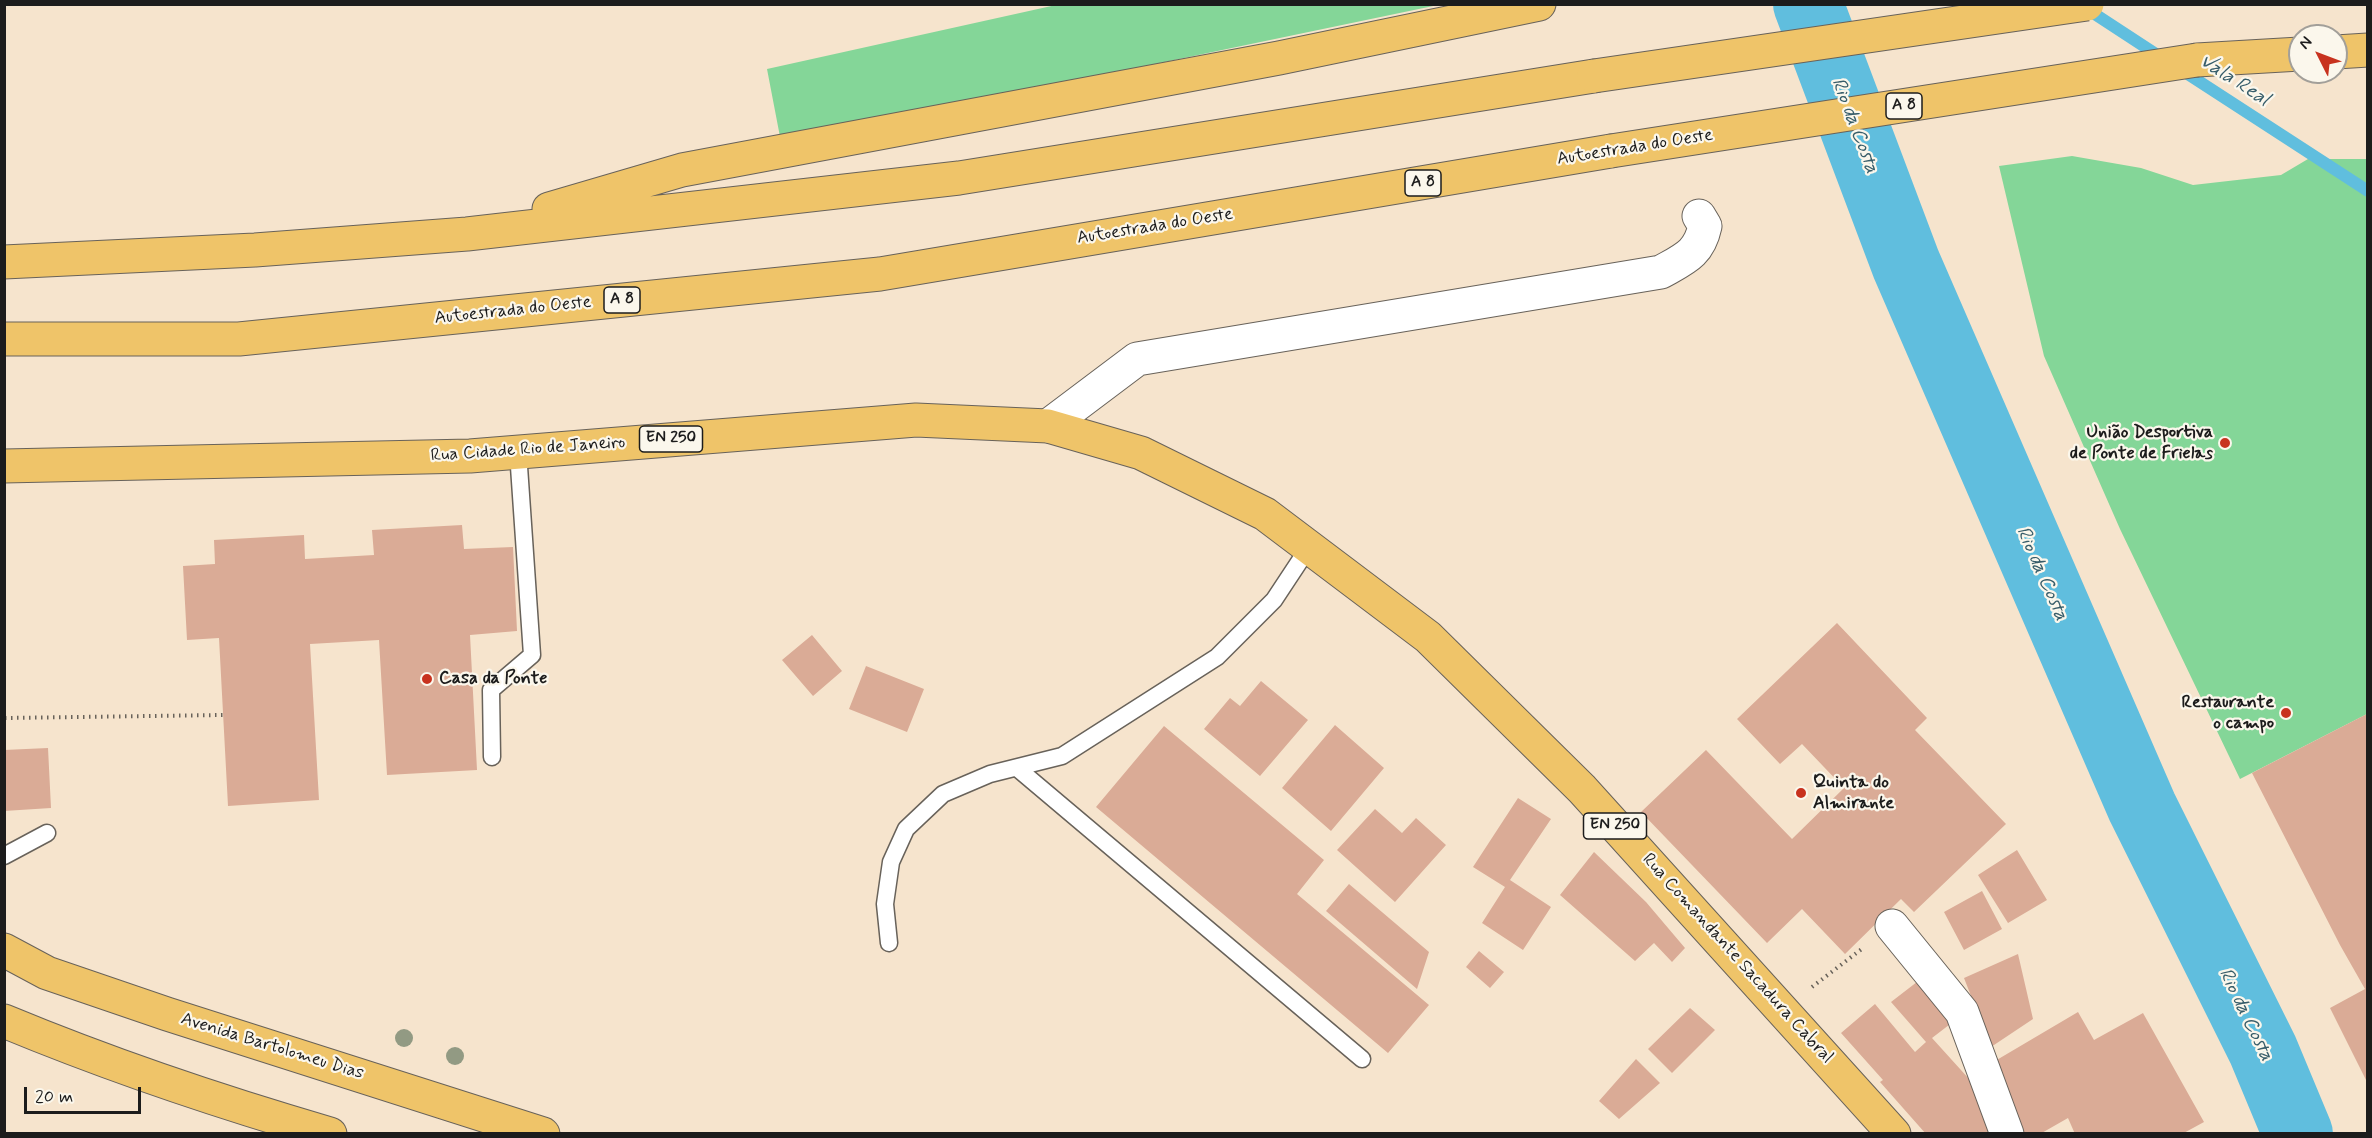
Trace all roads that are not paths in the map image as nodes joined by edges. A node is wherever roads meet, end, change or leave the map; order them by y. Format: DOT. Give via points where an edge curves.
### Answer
graph roads {
  1 [pos="1539,4"];
  2 [pos="2087,4"];
  3 [pos="2367,50"];
  4 [pos="2348,51"];
  5 [pos="2288,55"];
  6 [pos="1698,216"];
  7 [pos="467,234"];
  8 [pos="4,262"];
  9 [pos="4,339"];
  10 [pos="1048,426"];
  11 [pos="518,452"];
  12 [pos="4,466"];
  13 [pos="1309,547"];
  14 [pos="492,757"];
  15 [pos="1017,768"];
  16 [pos="47,833"];
  17 [pos="4,856"];
  18 [pos="1892,926"];
  19 [pos="889,943"];
  20 [pos="4,950"];
  21 [pos="4,1021"];
  22 [pos="1362,1059"];
  23 [pos="330,1134"];
  24 [pos="543,1134"];
  25 [pos="1894,1134"];
  26 [pos="2007,1134"];
  1 -- 7 [label="main road" via="1279,58 682,170"];
  2 -- 7 [label="main road, bridge" via="1594,76 959,178"];
  3 -- 4 [label="main road"];
  5 -- 9 [label="main road, Autoestrada do Oeste / A 8, bridge" via="2197,60 1611,151 880,273 239,339"];
  6 -- 10 [label="street" via="1705,226 1702,242 1689,256 1660,272 1137,360"];
  7 -- 8 [label="main road" via="255,250"];
  10 -- 11 [label="main road, Rua Cidade Rio de Janeiro / EN 250" via="916,420"];
  10 -- 13 [label="main road, Rua Cidade Rio de Janeiro / EN 250" via="1141,453 1265,514"];
  11 -- 12 [label="main road, Rua Cidade Rio de Janeiro / EN 250"];
  11 -- 14 [label="lane" via="532,655 491,690"];
  13 -- 15 [label="lane" via="1274,600 1217,657 1062,756"];
  13 -- 25 [label="main road, Rua Comandante Sacadura Cabral / EN 250" via="1428,637 1582,789"];
  15 -- 19 [label="lane" via="990,774 943,794 906,829 891,862 885,904"];
  15 -- 22 [label="lane"];
  16 -- 17 [label="lane"];
  18 -- 26 [label="street" via="1962,1012"];
  20 -- 24 [label="main road, Avenida Bartolomeu Dias" via="58,977"];
  21 -- 23 [label="main road" via="74,1050"];
}
